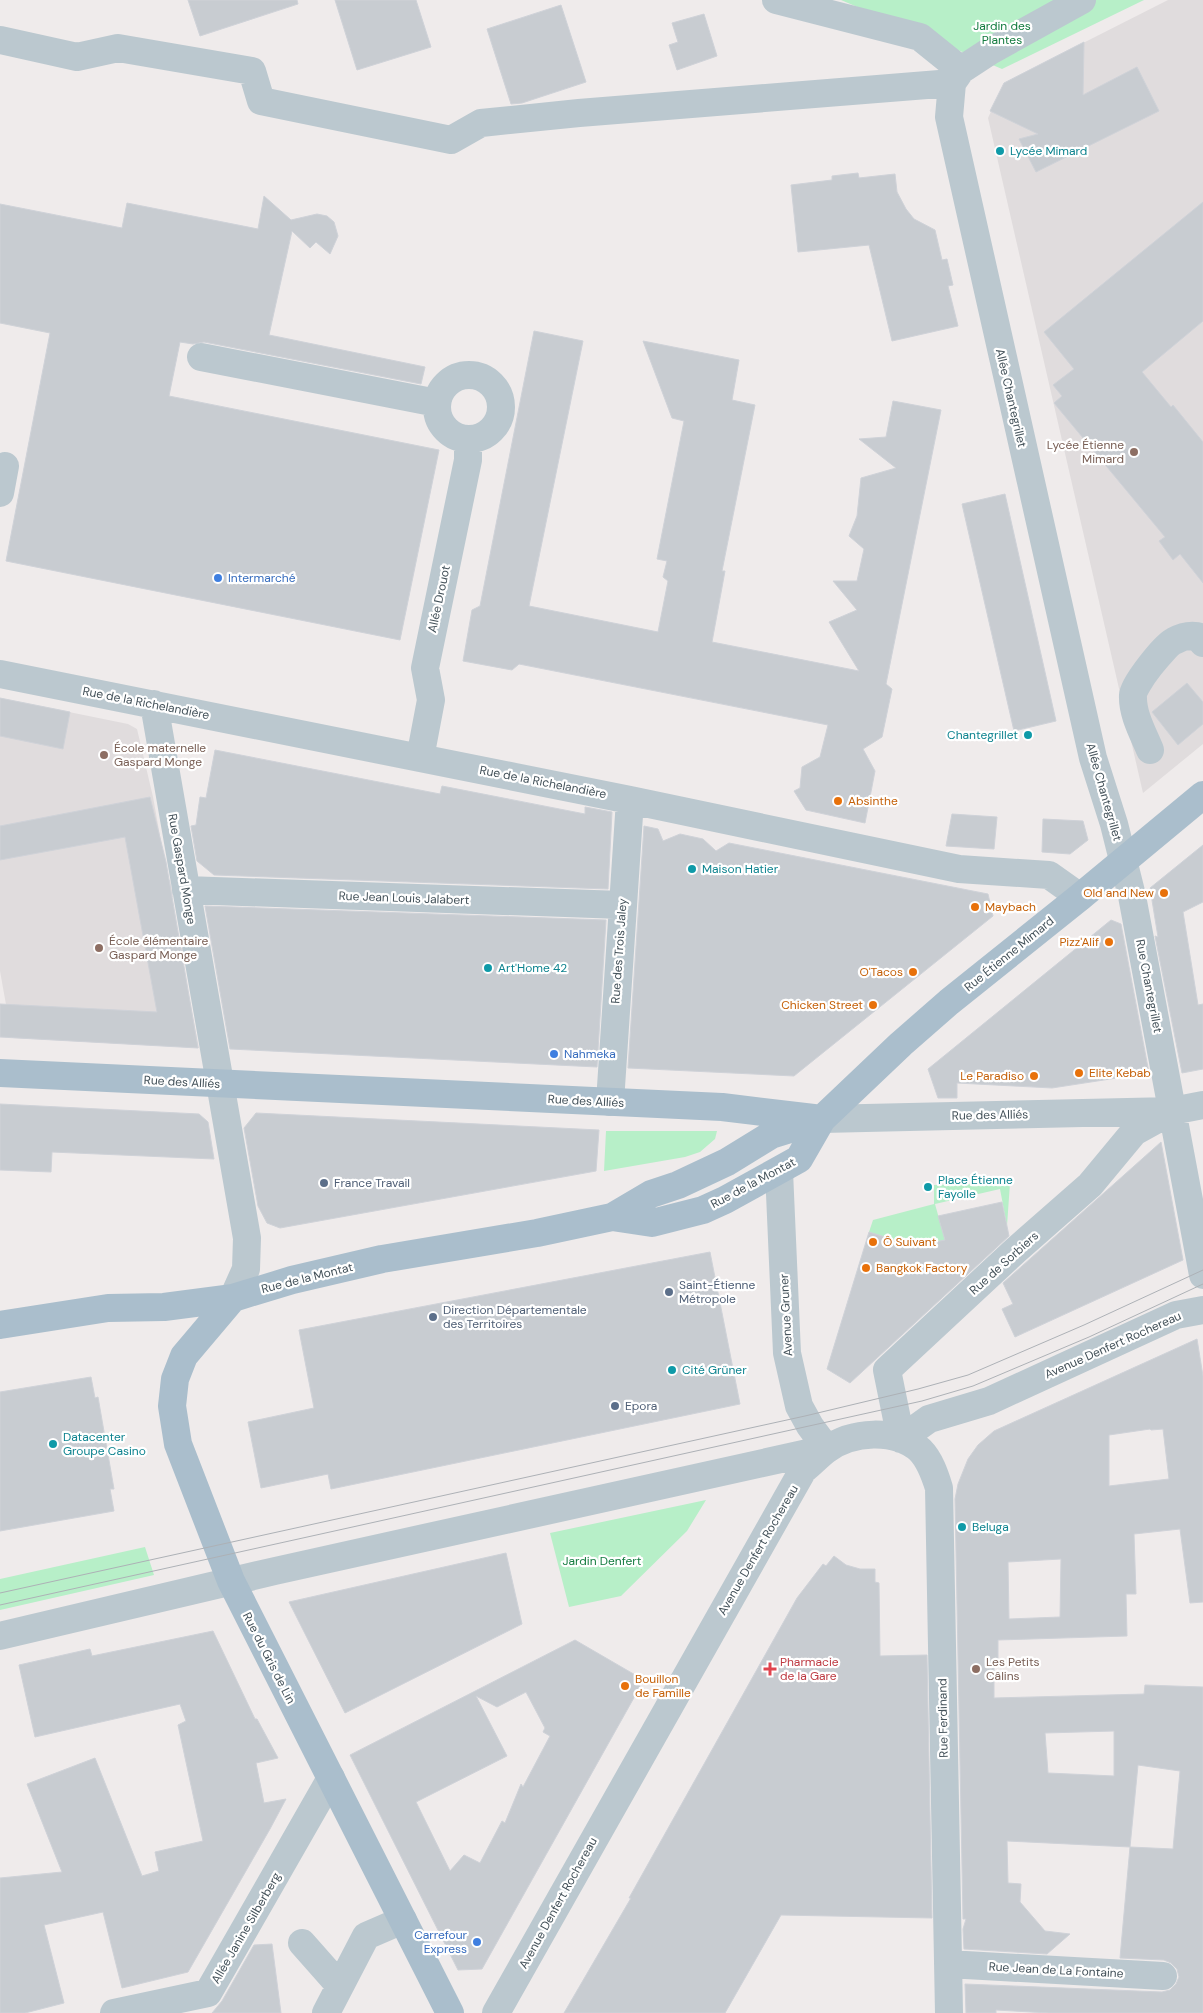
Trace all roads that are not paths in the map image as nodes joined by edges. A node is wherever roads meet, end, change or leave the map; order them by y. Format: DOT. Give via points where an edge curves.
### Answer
graph roads {
  1 [pos="776,0"];
  2 [pos="1082,0"];
  3 [pos="0,40"];
  4 [pos="957,76"];
  5 [pos="201,357"];
  6 [pos="437,403"];
  7 [pos="468,439"];
  8 [pos="5,466"];
  9 [pos="0,493"];
  10 [pos="1203,644"];
  11 [pos="0,674"];
  12 [pos="154,704"];
  13 [pos="1150,750"];
  14 [pos="420,758"];
  15 [pos="1203,795"];
  16 [pos="630,800"];
  17 [pos="1124,861"];
  18 [pos="186,890"];
  19 [pos="1080,897"];
  20 [pos="622,905"];
  21 [pos="0,1073"];
  22 [pos="220,1084"];
  23 [pos="610,1102"];
  24 [pos="1203,1106"];
  25 [pos="1172,1111"];
  26 [pos="822,1119"];
  27 [pos="779,1171"];
  28 [pos="612,1218"];
  29 [pos="1203,1275"];
  30 [pos="233,1298"];
  31 [pos="1203,1310"];
  32 [pos="0,1325"];
  33 [pos="901,1439"];
  34 [pos="827,1449"];
  35 [pos="231,1581"];
  36 [pos="0,1636"];
  37 [pos="331,1778"];
  38 [pos="403,1920"];
  39 [pos="302,1943"];
  40 [pos="948,1964"];
  41 [pos="1163,1976"];
  42 [pos="340,1986"];
  43 [pos="114,2013"];
  44 [pos="326,2013"];
  45 [pos="450,2013"];
  46 [pos="496,2013"];
  47 [pos="949,2013"];
  1 -- 4 [label="street" via="920,37"];
  2 -- 4 [label="street" via="990,51"];
  3 -- 4 [label="street" via="77,57 118,48 252,71 261,101 452,140 481,123"];
  4 -- 17 [label="street, Allée Chantegrillet" via="948,117 956,156 1093,758"];
  5 -- 6 [label="street"];
  6 -- 7 [label="street" via="436,410 446,430 456,437"];
  6 -- 7 [label="street" via="443,388 462,376 473,375 493,386 499,396 499,418 487,434"];
  7 -- 14 [label="street, Allée Drouot" via="468,460 425,668 431,700"];
  8 -- 9 [label="street"];
  10 -- 13 [label="street" via="1197,636 1173,641 1137,682 1133,701"];
  11 -- 12 [label="street, Rue de la Richelandière"];
  12 -- 14 [label="street, Rue de la Richelandière"];
  12 -- 18 [label="street, Rue Gaspard Monge"];
  14 -- 16 [label="street, Rue de la Richelandière"];
  15 -- 17 [label="main road, Rue Étienne Mimard"];
  16 -- 19 [label="street, Rue de la Richelandière" via="959,869 1049,875"];
  16 -- 20 [label="street, Rue des Trois Jaley"];
  17 -- 19 [label="main road, Rue Étienne Mimard"];
  17 -- 25 [label="street, Rue Chantegrillet"];
  18 -- 20 [label="street, Rue Jean Louis Jalabert"];
  18 -- 22 [label="street, Rue Gaspard Monge"];
  19 -- 26 [label="main road, Rue Étienne Mimard" via="949,1002"];
  20 -- 23 [label="street, Rue des Trois Jaley"];
  21 -- 22 [label="main road, Rue des Alliés"];
  22 -- 23 [label="main road, Rue des Alliés"];
  22 -- 30 [label="street, Rue Gaspard Monge" via="248,1238 246,1270"];
  23 -- 26 [label="main road, Rue des Alliés" via="722,1107"];
  24 -- 25 [label="street"];
  25 -- 26 [label="street, Rue des Alliés"];
  25 -- 29 [label="street, Rue Chantegrillet"];
  25 -- 33 [label="street, Rue de Sorbiers" via="1134,1132 1090,1185 887,1370"];
  26 -- 27 [label="main road, Rue de la Montat" via="799,1159"];
  26 -- 28 [label="main road, Rue de la Montat" via="772,1135 727,1162 651,1194"];
  27 -- 28 [label="main road, Rue de la Montat" via="703,1210 675,1218 652,1222"];
  27 -- 34 [label="street, Avenue Gruner" via="787,1353 799,1406"];
  28 -- 30 [label="main road, Rue de la Montat" via="382,1259"];
  30 -- 32 [label="main road, Rue de la Montat" via="164,1307 108,1308"];
  30 -- 35 [label="main road, Rue du Gris de Lin" via="184,1356 174,1379 172,1406 178,1444"];
  31 -- 33 [label="street, Avenue Denfert Rochereau" via="1176,1315 989,1401 929,1419"];
  33 -- 34 [label="street, Avenue Denfert Rochereau" via="880,1434 856,1436"];
  33 -- 40 [label="street, Rue Ferdinand" via="920,1451 934,1470 939,1488"];
  34 -- 35 [label="street"];
  34 -- 46 [label="street, Avenue Denfert Rochereau" via="803,1470"];
  35 -- 36 [label="street"];
  35 -- 37 [label="main road, Rue du Gris de Lin"];
  37 -- 38 [label="main road, Rue du Gris de Lin"];
  37 -- 43 [label="street, Allée Janine Silberberg" via="208,1993"];
  38 -- 42 [label="street" via="366,1936"];
  38 -- 45 [label="main road, Rue du Gris de Lin"];
  39 -- 42 [label="street"];
  40 -- 41 [label="street, Rue Jean de La Fontaine"];
  40 -- 47 [label="street, Rue Ferdinand"];
  42 -- 44 [label="street"];
}
